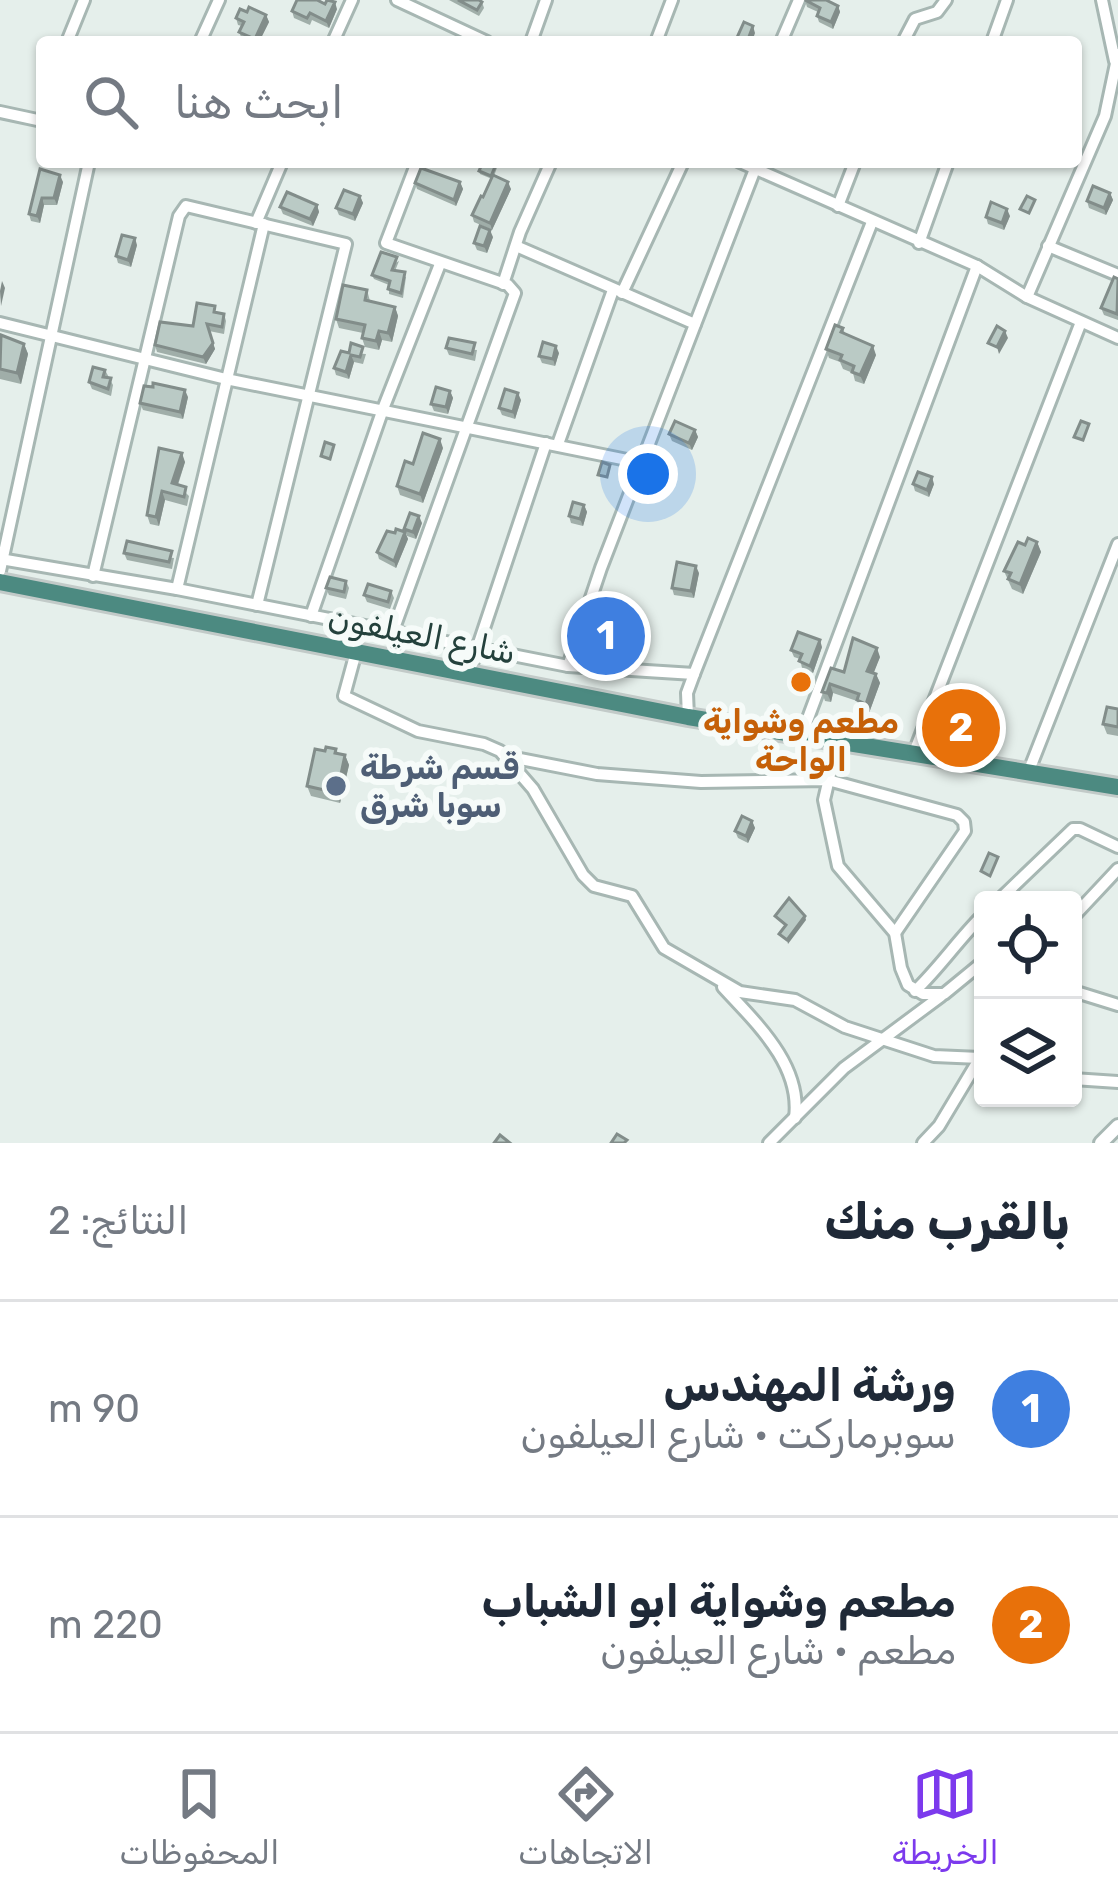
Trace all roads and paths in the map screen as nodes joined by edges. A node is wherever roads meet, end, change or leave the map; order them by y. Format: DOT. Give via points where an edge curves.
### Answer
graph roads {
  1 [pos="84,0"];
  2 [pos="219,0"];
  3 [pos="352,0"];
  4 [pos="397,0"];
  5 [pos="546,0"];
  6 [pos="672,0"];
  7 [pos="799,0"];
  8 [pos="946,0"];
  9 [pos="1007,0"];
  10 [pos="1102,0"];
  11 [pos="424,6"];
  12 [pos="69,36"];
  13 [pos="203,36"];
  14 [pos="336,36"];
  15 [pos="465,36"];
  16 [pos="533,36"];
  17 [pos="658,36"];
  18 [pos="784,36"];
  19 [pos="906,36"];
  20 [pos="994,36"];
  21 [pos="1117,58"];
  22 [pos="0,113"];
  23 [pos="36,119"];
  24 [pos="1082,158"];
  25 [pos="88,168"];
  26 [pos="280,168"];
  27 [pos="415,168"];
  28 [pos="548,168"];
  29 [pos="680,168"];
  30 [pos="853,168"];
  31 [pos="946,168"];
  32 [pos="1077,168"];
  33 [pos="755,169"];
  34 [pos="838,206"];
  35 [pos="872,222"];
  36 [pos="260,224"];
  37 [pos="920,243"];
  38 [pos="1048,246"];
  39 [pos="515,247"];
  40 [pos="440,264"];
  41 [pos="977,266"];
  42 [pos="1118,275"];
  43 [pos="503,284"];
  44 [pos="618,291"];
  45 [pos="1027,297"];
  46 [pos="1082,322"];
  47 [pos="0,323"];
  48 [pos="695,324"];
  49 [pos="51,335"];
  50 [pos="1118,338"];
  51 [pos="144,358"];
  52 [pos="226,379"];
  53 [pos="308,395"];
  54 [pos="383,409"];
  55 [pos="468,429"];
  56 [pos="552,443"];
  57 [pos="642,463"];
  58 [pos="1118,544"];
  59 [pos="1,563"];
  60 [pos="93,576"];
  61 [pos="0,582"];
  62 [pos="177,589"];
  63 [pos="257,605"];
  64 [pos="311,616"];
  65 [pos="393,631"];
  66 [pos="478,647"];
  67 [pos="356,652"];
  68 [pos="568,666"];
  69 [pos="469,673"];
  70 [pos="694,674"];
  71 [pos="688,717"];
  72 [pos="801,737"];
  73 [pos="837,744"];
  74 [pos="505,755"];
  75 [pos="913,756"];
  76 [pos="1028,773"];
  77 [pos="828,780"];
  78 [pos="1118,788"];
  79 [pos="1118,847"];
  80 [pos="1118,869"];
  81 [pos="1008,891"];
  82 [pos="1082,907"];
  83 [pos="974,924"];
  84 [pos="895,933"];
  85 [pos="974,969"];
  86 [pos="718,982"];
  87 [pos="915,991"];
  88 [pos="944,994"];
  89 [pos="1082,994"];
  90 [pos="1118,1005"];
  91 [pos="884,1039"];
  92 [pos="974,1055"];
  93 [pos="974,1067"];
  94 [pos="1082,1079"];
  95 [pos="1118,1082"];
  96 [pos="795,1121"];
  97 [pos="1118,1126"];
  98 [pos="769,1143"];
  99 [pos="923,1143"];
  100 [pos="1101,1143"];
  1 -- 12 [label="street"];
  2 -- 13 [label="street"];
  3 -- 14 [label="street"];
  4 -- 11 [label="street"];
  5 -- 16 [label="street"];
  6 -- 17 [label="street"];
  7 -- 18 [label="street"];
  8 -- 19 [label="street" via="915,19"];
  9 -- 20 [label="street"];
  10 -- 21 [label="street"];
  11 -- 15 [label="street"];
  21 -- 24 [label="street" via="1105,116"];
  22 -- 23 [label="street"];
  25 -- 49 [label="street"];
  26 -- 36 [label="street"];
  27 -- 40 [label="street" via="386,243"];
  28 -- 39 [label="street"];
  29 -- 44 [label="street"];
  30 -- 34 [label="street"];
  31 -- 37 [label="street"];
  32 -- 38 [label="street"];
  33 -- 34 [label="street"];
  33 -- 48 [label="street"];
  34 -- 35 [label="street"];
  35 -- 37 [label="street"];
  35 -- 70 [label="street"];
  36 -- 51 [label="street" via="182,210"];
  36 -- 52 [label="street"];
  36 -- 53 [label="street" via="346,244"];
  37 -- 41 [label="street"];
  38 -- 42 [label="street"];
  38 -- 45 [label="street"];
  39 -- 43 [label="street"];
  39 -- 44 [label="street"];
  40 -- 43 [label="street"];
  40 -- 54 [label="street"];
  41 -- 45 [label="street"];
  41 -- 72 [label="street"];
  43 -- 55 [label="street" via="514,293"];
  44 -- 48 [label="street"];
  44 -- 56 [label="street"];
  45 -- 46 [label="street"];
  46 -- 50 [label="street"];
  46 -- 75 [label="street"];
  47 -- 49 [label="street"];
  48 -- 57 [label="street"];
  49 -- 51 [label="street"];
  49 -- 59 [label="street"];
  51 -- 52 [label="street"];
  51 -- 60 [label="street"];
  52 -- 53 [label="street"];
  52 -- 62 [label="street"];
  53 -- 54 [label="street"];
  53 -- 63 [label="street"];
  54 -- 55 [label="street"];
  54 -- 64 [label="street"];
  55 -- 56 [label="street"];
  55 -- 65 [label="street"];
  56 -- 57 [label="street"];
  56 -- 66 [label="street"];
  57 -- 68 [label="street"];
  58 -- 76 [label="street"];
  59 -- 60 [label="street"];
  60 -- 62 [label="street"];
  61 -- 67 [label="highway, شارع العيلفون"];
  62 -- 63 [label="street"];
  63 -- 64 [label="street"];
  64 -- 65 [label="street"];
  65 -- 66 [label="street"];
  66 -- 68 [label="street"];
  66 -- 69 [label="street"];
  67 -- 69 [label="highway, شارع العيلفون"];
  67 -- 74 [label="street" via="344,696 418,731"];
  68 -- 70 [label="street"];
  69 -- 71 [label="highway, شارع العيلفون"];
  70 -- 71 [label="street"];
  71 -- 72 [label="highway, شارع العيلفون"];
  72 -- 73 [label="highway, شارع العيلفون"];
  73 -- 75 [label="highway, شارع العيلفون"];
  73 -- 77 [label="street"];
  74 -- 77 [label="street" via="597,775"];
  74 -- 86 [label="street" via="594,886 632,896 664,948"];
  75 -- 76 [label="highway, شارع العيلفون"];
  76 -- 78 [label="highway, شارع العيلفون"];
  77 -- 84 [label="street" via="824,800 838,866"];
  77 -- 84 [label="street" via="964,822 960,840"];
  79 -- 81 [label="street" via="1073,829"];
  80 -- 82 [label="street"];
  83 -- 87 [label="street"];
  84 -- 87 [label="street"];
  85 -- 88 [label="street"];
  86 -- 91 [label="street" via="760,998 795,1000"];
  86 -- 96 [label="street" via="785,1064"];
  87 -- 88 [label="street"];
  88 -- 91 [label="street"];
  89 -- 90 [label="street"];
  91 -- 92 [label="street" via="934,1056"];
  91 -- 96 [label="street"];
  93 -- 99 [label="street"];
  94 -- 95 [label="street"];
  96 -- 98 [label="street"];
  97 -- 100 [label="street"];
}
